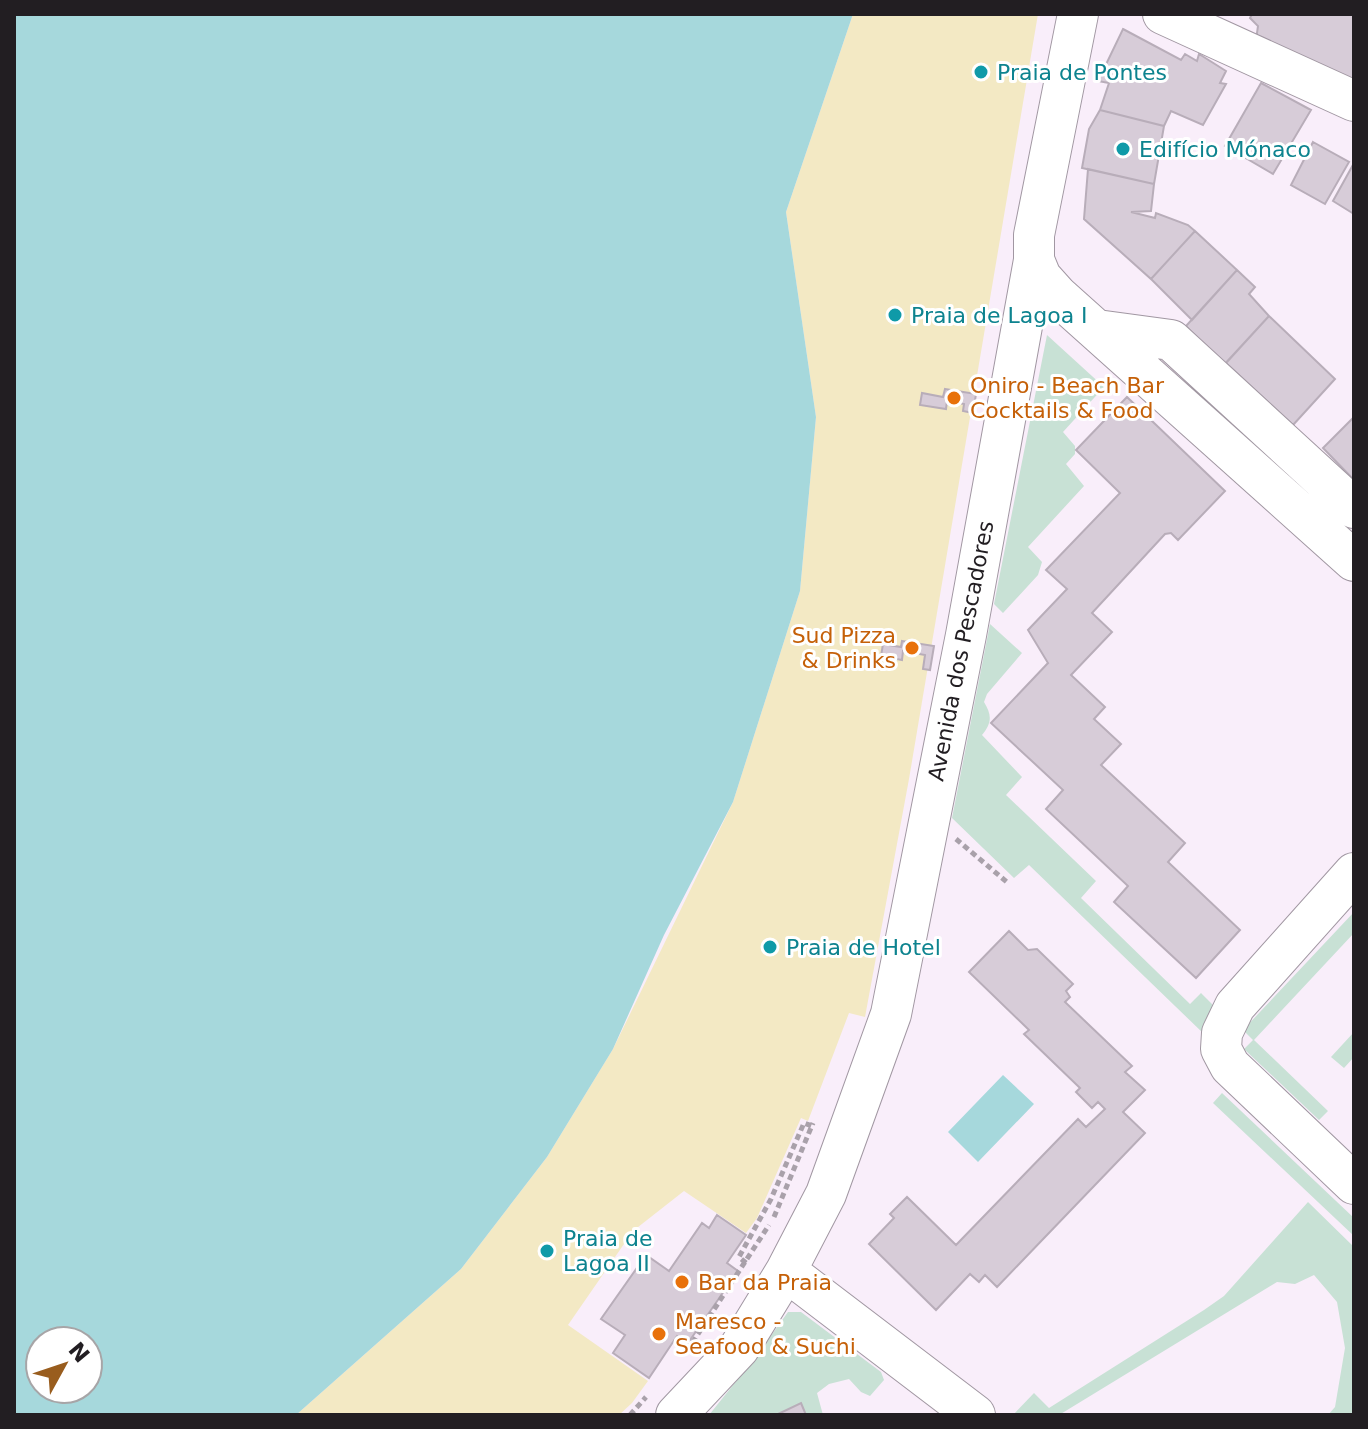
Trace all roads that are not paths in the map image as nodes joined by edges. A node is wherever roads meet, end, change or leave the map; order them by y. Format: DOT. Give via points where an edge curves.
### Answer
graph roads {
  1 [pos="1078,14"];
  2 [pos="1163,14"];
  3 [pos="1227,27"];
  4 [pos="1354,101"];
  5 [pos="1034,260"];
  6 [pos="1097,330"];
  7 [pos="1354,508"];
  8 [pos="1354,561"];
  9 [pos="1354,873"];
  10 [pos="1354,1184"];
  11 [pos="786,1271"];
  12 [pos="666,1401"];
  13 [pos="975,1415"];
  1 -- 5 [label="street, Avenida dos Pescadores" via="1034,235"];
  2 -- 3 [label="street"];
  3 -- 4 [label="street"];
  5 -- 6 [label="street" via="1041,277"];
  5 -- 11 [label="street, Avenida dos Pescadores" via="891,1014 826,1194"];
  6 -- 7 [label="street" via="1171,340"];
  6 -- 8 [label="street"];
  9 -- 10 [label="street" via="1235,1006 1222,1033 1221,1049 1230,1066"];
  11 -- 12 [label="street, Avenida dos Pescadores" via="739,1348"];
  11 -- 13 [label="street"];
}
